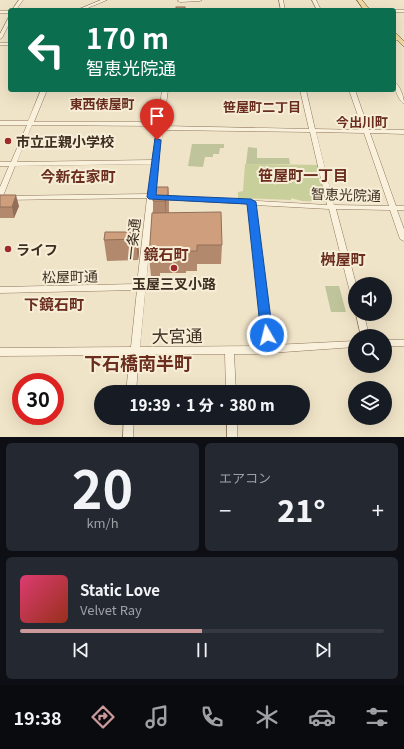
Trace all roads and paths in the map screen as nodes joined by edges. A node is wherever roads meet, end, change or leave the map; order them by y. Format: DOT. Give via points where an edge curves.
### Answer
graph roads {
  1 [pos="105,0"];
  2 [pos="200,0"];
  3 [pos="359,0"];
  4 [pos="364,0"];
  5 [pos="180,1"];
  6 [pos="84,8"];
  7 [pos="365,8"];
  8 [pos="370,8"];
  9 [pos="8,22"];
  10 [pos="0,26"];
  11 [pos="6,26"];
  12 [pos="0,38"];
  13 [pos="396,87"];
  14 [pos="43,92"];
  15 [pos="165,92"];
  16 [pos="304,92"];
  17 [pos="353,92"];
  18 [pos="404,102"];
  19 [pos="0,123"];
  20 [pos="31,124"];
  21 [pos="159,126"];
  22 [pos="313,130"];
  23 [pos="366,131"];
  24 [pos="404,132"];
  25 [pos="155,162"];
  26 [pos="0,164"];
  27 [pos="13,164"];
  28 [pos="0,197"];
  29 [pos="152,197"];
  30 [pos="251,202"];
  31 [pos="332,207"];
  32 [pos="392,208"];
  33 [pos="404,208"];
  34 [pos="404,239"];
  35 [pos="350,277"];
  36 [pos="141,287"];
  37 [pos="0,290"];
  38 [pos="392,343"];
  39 [pos="404,343"];
  40 [pos="348,344"];
  41 [pos="269,349"];
  42 [pos="228,350"];
  43 [pos="136,351"];
  44 [pos="0,352"];
  45 [pos="132,385"];
  46 [pos="230,385"];
  47 [pos="129,425"];
  48 [pos="232,425"];
  49 [pos="128,437"];
  50 [pos="232,437"];
  1 -- 6 [label="street"];
  2 -- 5 [label="street"];
  3 -- 7 [label="main road"];
  4 -- 8 [label="main road"];
  9 -- 11 [label="street"];
  10 -- 11 [label="street"];
  11 -- 12 [label="street"];
  13 -- 18 [label="street"];
  14 -- 20 [label="street"];
  15 -- 21 [label="street, 一条通"];
  16 -- 22 [label="street"];
  17 -- 23 [label="street"];
  19 -- 20 [label="street"];
  20 -- 21 [label="street"];
  20 -- 27 [label="street"];
  21 -- 22 [label="street"];
  21 -- 25 [label="street, 一条通"];
  22 -- 23 [label="street"];
  22 -- 31 [label="street"];
  23 -- 24 [label="street"];
  23 -- 32 [label="street"];
  25 -- 27 [label="street"];
  25 -- 29 [label="street, 一条通"];
  26 -- 27 [label="street"];
  27 -- 28 [label="street"];
  28 -- 29 [label="street, 智恵光院通"];
  29 -- 30 [label="street, 智恵光院通"];
  29 -- 36 [label="street, 一条通"];
  30 -- 31 [label="street, 智恵光院通"];
  30 -- 41 [label="street"];
  31 -- 32 [label="street, 智恵光院通"];
  31 -- 35 [label="street"];
  32 -- 33 [label="street, 智恵光院通"];
  32 -- 34 [label="street"];
  36 -- 37 [label="street, 松屋町通"];
  36 -- 43 [label="street, 一条通"];
  38 -- 39 [label="street"];
  40 -- 41 [label="street, 大宮通"];
  41 -- 42 [label="street, 大宮通"];
  42 -- 43 [label="street, 大宮通"];
  42 -- 46 [label="street"];
  43 -- 44 [label="street, 大宮通"];
  43 -- 45 [label="street, 一条通"];
  47 -- 49 [label="street"];
  48 -- 50 [label="street"];
}
